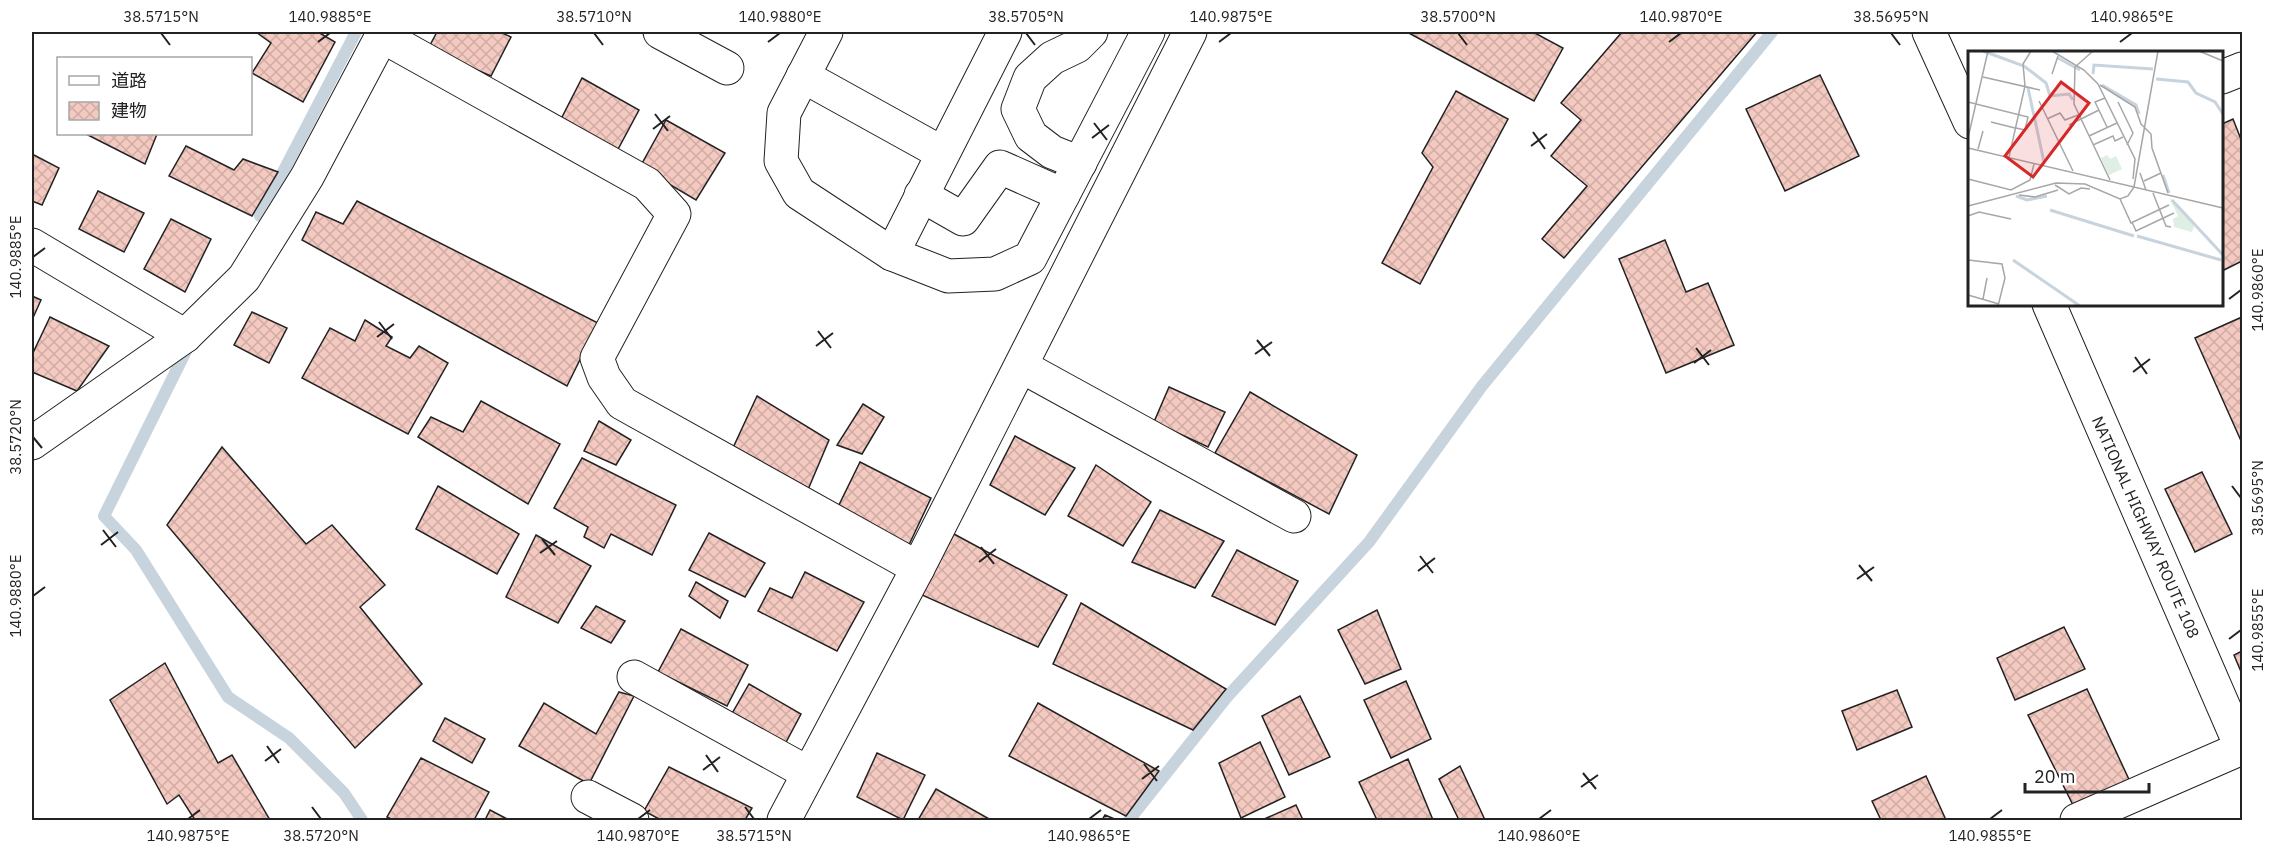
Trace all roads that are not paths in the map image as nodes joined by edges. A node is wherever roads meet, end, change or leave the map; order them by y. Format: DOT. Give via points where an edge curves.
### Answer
graph roads {
  1 [pos="660,32"];
  2 [pos="826,32"];
  3 [pos="1005,32"];
  4 [pos="1090,32"];
  5 [pos="1148,32"];
  6 [pos="1190,32"];
  7 [pos="1929,32"];
  8 [pos="383,34"];
  9 [pos="727,68"];
  10 [pos="2242,69"];
  11 [pos="803,76"];
  12 [pos="2223,77"];
  13 [pos="1968,118"];
  14 [pos="942,153"];
  15 [pos="1080,163"];
  16 [pos="921,195"];
  17 [pos="1063,195"];
  18 [pos="32,245"];
  19 [pos="892,254"];
  20 [pos="2050,306"];
  21 [pos="185,336"];
  22 [pos="1021,366"];
  23 [pos="32,443"];
  24 [pos="1294,516"];
  25 [pos="918,568"];
  26 [pos="634,677"];
  27 [pos="2242,749"];
  28 [pos="808,773"];
  29 [pos="588,797"];
  30 [pos="632,820"];
  31 [pos="784,820"];
  32 [pos="2077,820"];
  1 -- 9 [label="main road"];
  2 -- 11 [label="main road"];
  3 -- 14 [label="main road"];
  4 -- 15 [label="main road" via="1077,46 1052,58 1030,78 1018,109 1031,136 1052,152"];
  5 -- 15 [label="main road"];
  6 -- 22 [label="main road"];
  7 -- 13 [label="main road"];
  8 -- 21 [label="main road" via="307,177 244,278"];
  8 -- 25 [label="main road" via="647,184 674,214 597,358 622,404"];
  10 -- 12 [label="main road"];
  11 -- 14 [label="main road"];
  11 -- 19 [label="main road" via="784,113 781,161 799,193"];
  14 -- 16 [label="main road"];
  15 -- 17 [label="main road"];
  16 -- 17 [label="main road" via="963,219 1000,167"];
  16 -- 19 [label="main road"];
  17 -- 19 [label="main road" via="1030,258 995,274 948,276"];
  18 -- 21 [label="main road"];
  20 -- 27 [label="main road, NATIONAL HIGHWAY ROUTE 108"];
  21 -- 23 [label="main road"];
  22 -- 24 [label="main road"];
  22 -- 25 [label="main road"];
  25 -- 28 [label="main road"];
  26 -- 28 [label="main road"];
  27 -- 32 [label="main road"];
  28 -- 31 [label="main road"];
  29 -- 30 [label="main road"];
}
